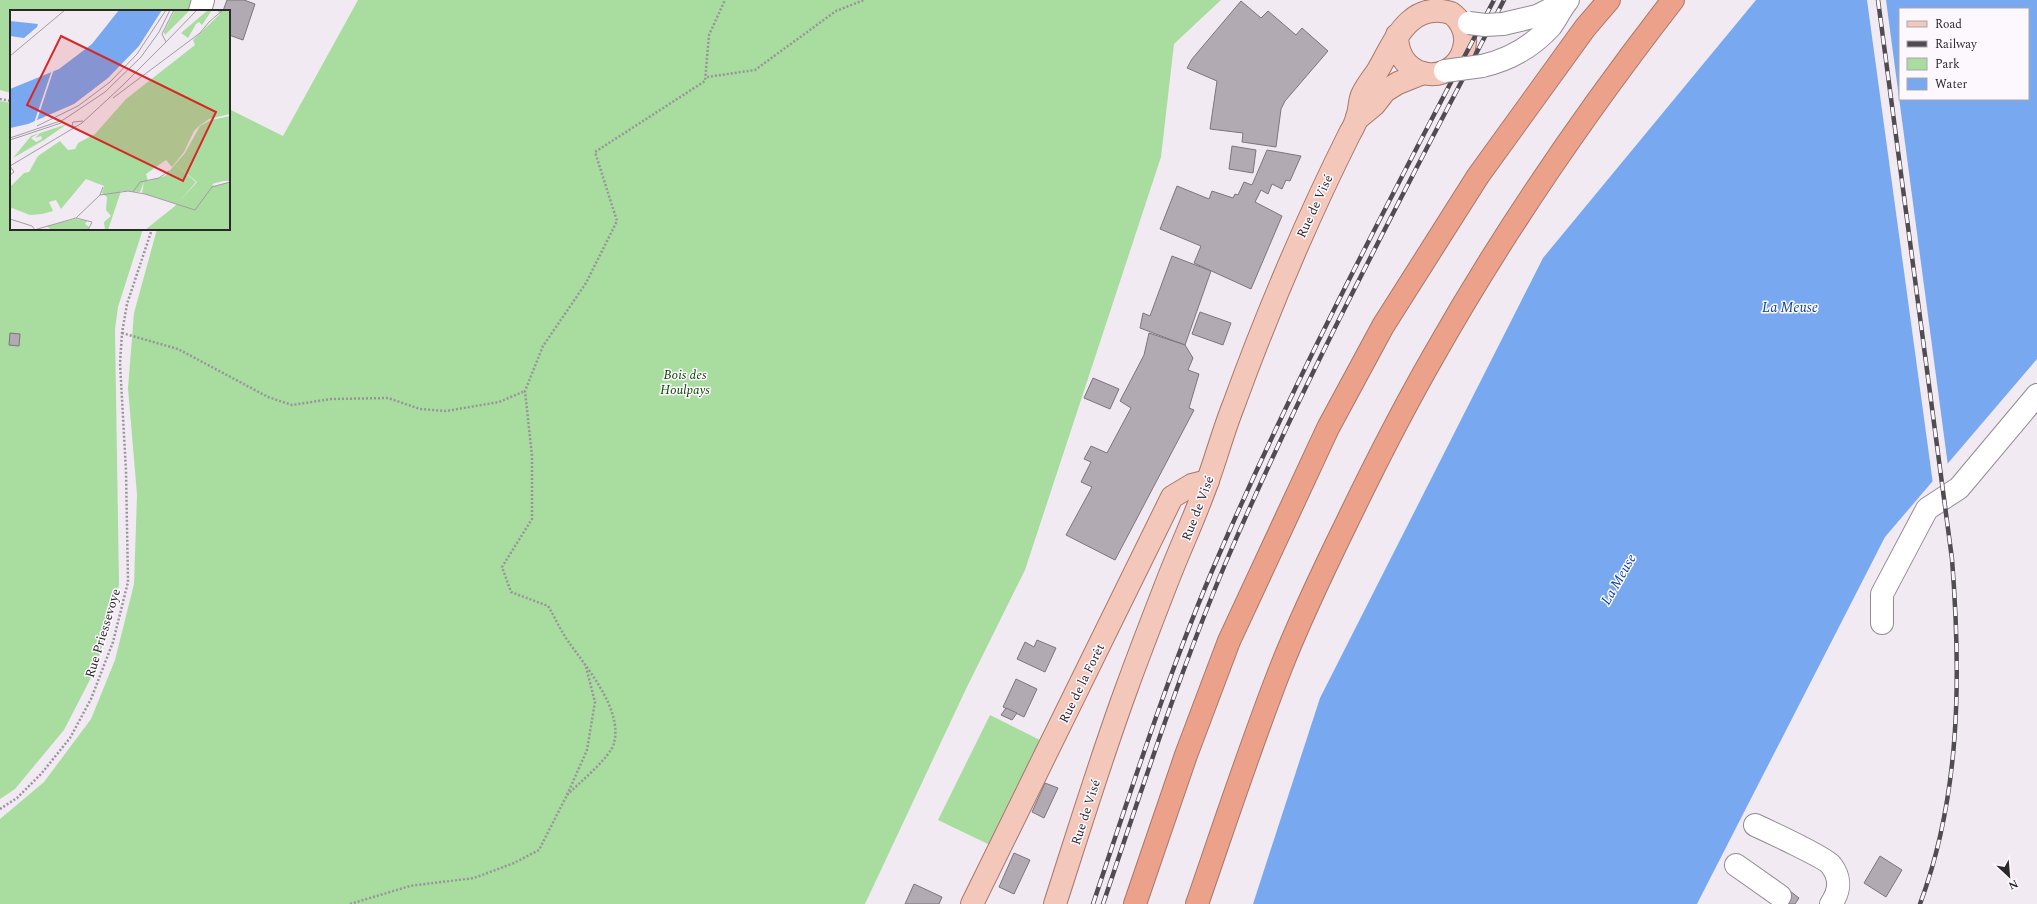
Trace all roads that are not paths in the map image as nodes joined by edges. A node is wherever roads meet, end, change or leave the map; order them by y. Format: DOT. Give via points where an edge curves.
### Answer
graph roads {
  1 [pos="203,0"];
  2 [pos="1609,0"];
  3 [pos="1673,0"];
  4 [pos="1567,1"];
  5 [pos="1412,8"];
  6 [pos="200,10"];
  7 [pos="1457,17"];
  8 [pos="1397,35"];
  9 [pos="1445,71"];
  10 [pos="1423,73"];
  11 [pos="1357,119"];
  12 [pos="2037,395"];
  13 [pos="1208,481"];
  14 [pos="1882,623"];
  15 [pos="1756,825"];
  16 [pos="1736,865"];
  17 [pos="1780,896"];
  18 [pos="972,904"];
  19 [pos="1055,904"];
  20 [pos="1135,904"];
  21 [pos="1197,904"];
  22 [pos="1831,904"];
  1 -- 6 [label="street"];
  2 -- 20 [label="highway" via="1585,28 1474,183 1383,326 1328,428 1229,640"];
  3 -- 21 [label="highway" via="1558,158 1495,254 1434,354 1378,458 1280,669"];
  4 -- 7 [label="street, bridge" via="1537,16 1503,24 1485,25"];
  4 -- 9 [label="street, bridge" via="1552,25 1530,45 1510,57 1482,66"];
  5 -- 7 [label="main road, Rue de Visé" via="1443,8"];
  5 -- 8 [label="main road, Rue de Visé" via="1400,25"];
  7 -- 9 [label="main road" via="1464,46 1460,58"];
  8 -- 10 [label="main road" via="1401,57 1410,67"];
  8 -- 11 [label="main road, Rue de Visé" via="1362,96"];
  9 -- 10 [label="main road, Rue de Visé"];
  10 -- 11 [label="main road, Rue de Visé" via="1385,91 1374,105"];
  11 -- 13 [label="main road, Rue de Visé" via="1292,254 1233,405"];
  12 -- 14 [label="street" via="1959,488 1927,509 1882,594"];
  13 -- 18 [label="main road, Rue de la Forêt" via="1192,485 1172,497"];
  13 -- 19 [label="main road, Rue de Visé" via="1125,692"];
  15 -- 22 [label="street" via="1830,863 1838,876 1839,890"];
  16 -- 17 [label="street"];
}
